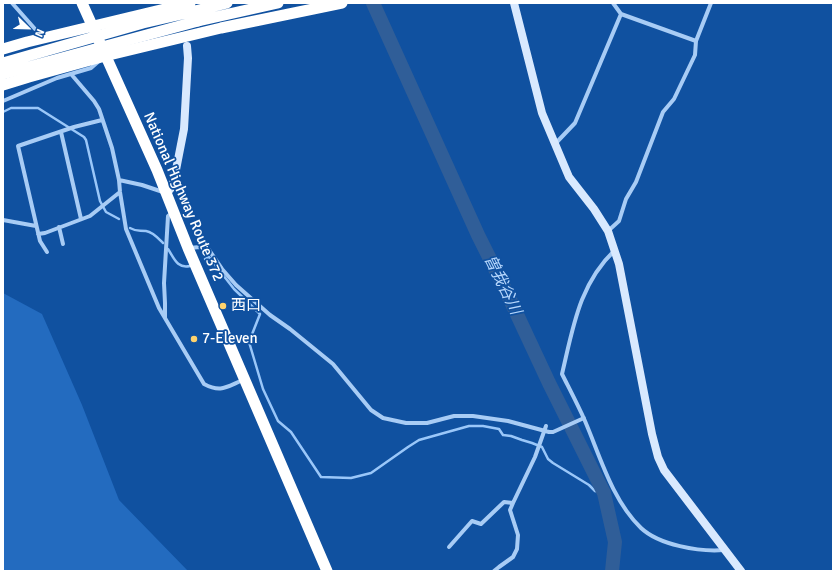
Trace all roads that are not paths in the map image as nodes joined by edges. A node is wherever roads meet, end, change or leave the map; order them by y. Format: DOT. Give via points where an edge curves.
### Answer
graph roads {
  1 [pos="12,3"];
  2 [pos="82,3"];
  3 [pos="227,3"];
  4 [pos="278,3"];
  5 [pos="342,3"];
  6 [pos="514,3"];
  7 [pos="613,3"];
  8 [pos="711,3"];
  9 [pos="192,11"];
  10 [pos="621,14"];
  11 [pos="93,26"];
  12 [pos="35,29"];
  13 [pos="186,30"];
  14 [pos="696,41"];
  15 [pos="187,46"];
  16 [pos="3,49"];
  17 [pos="106,56"];
  18 [pos="3,63"];
  19 [pos="3,74"];
  20 [pos="71,74"];
  21 [pos="3,85"];
  22 [pos="3,102"];
  23 [pos="102,120"];
  24 [pos="61,132"];
  25 [pos="555,145"];
  26 [pos="119,180"];
  27 [pos="120,192"];
  28 [pos="167,193"];
  29 [pos="174,210"];
  30 [pos="81,219"];
  31 [pos="3,220"];
  32 [pos="36,226"];
  33 [pos="60,227"];
  34 [pos="608,231"];
  35 [pos="38,234"];
  36 [pos="64,244"];
  37 [pos="188,248"];
  38 [pos="614,250"];
  39 [pos="47,252"];
  40 [pos="164,318"];
  41 [pos="245,379"];
  42 [pos="582,419"];
  43 [pos="546,426"];
  44 [pos="545,431"];
  45 [pos="513,503"];
  46 [pos="449,547"];
  47 [pos="724,550"];
  48 [pos="327,571"];
  49 [pos="494,571"];
  50 [pos="741,571"];
  1 -- 12 [label="street"];
  2 -- 11 [label="highway, National Highway Route 372"];
  3 -- 9 [label="highway"];
  4 -- 9 [label="highway" via="257,7"];
  5 -- 17 [label="highway" via="221,28"];
  6 -- 25 [label="street" via="542,113"];
  7 -- 10 [label="street"];
  8 -- 14 [label="street"];
  9 -- 11 [label="highway"];
  9 -- 13 [label="street"];
  9 -- 18 [label="highway, bridge"];
  9 -- 19 [label="highway, bridge"];
  10 -- 14 [label="street"];
  10 -- 25 [label="street" via="575,124"];
  11 -- 16 [label="highway"];
  11 -- 17 [label="highway, National Highway Route 372"];
  14 -- 34 [label="street" via="695,55 674,99 663,112 619,221"];
  15 -- 28 [label="street" via="184,134 172,187"];
  17 -- 20 [label="street" via="91,68"];
  17 -- 21 [label="highway"];
  17 -- 28 [label="highway, National Highway Route 372"];
  20 -- 22 [label="street" via="56,78"];
  20 -- 23 [label="street" via="94,101"];
  23 -- 24 [label="street"];
  23 -- 26 [label="street"];
  24 -- 30 [label="street"];
  24 -- 32 [label="street" via="18,146"];
  25 -- 34 [label="street" via="569,177"];
  26 -- 27 [label="street"];
  26 -- 28 [label="street" via="142,184"];
  27 -- 30 [label="street" via="90,216"];
  27 -- 40 [label="street" via="126,229"];
  28 -- 29 [label="highway, National Highway Route 372"];
  29 -- 37 [label="highway, National Highway Route 372"];
  29 -- 40 [label="street" via="168,216"];
  30 -- 33 [label="street"];
  31 -- 32 [label="street"];
  32 -- 35 [label="street"];
  33 -- 35 [label="street"];
  33 -- 36 [label="street"];
  34 -- 38 [label="street"];
  35 -- 39 [label="street"];
  37 -- 41 [label="highway, National Highway Route 372"];
  37 -- 44 [label="street" via="200,247 209,250 236,285 270,316 333,364 378,416 397,422 417,424 454,416 473,416 508,421"];
  38 -- 42 [label="street" via="587,286 562,374"];
  38 -- 47 [label="street" via="658,457 664,470"];
  40 -- 41 [label="street" via="204,384 219,390"];
  41 -- 48 [label="highway, National Highway Route 372"];
  42 -- 44 [label="street" via="553,432"];
  42 -- 47 [label="street" via="613,488 627,512 641,528 661,541 693,548"];
  43 -- 44 [label="street"];
  44 -- 45 [label="street"];
  45 -- 46 [label="street" via="504,502 481,524 472,521"];
  45 -- 49 [label="street" via="510,512 518,535 517,549 513,557"];
  47 -- 50 [label="street"];
}
